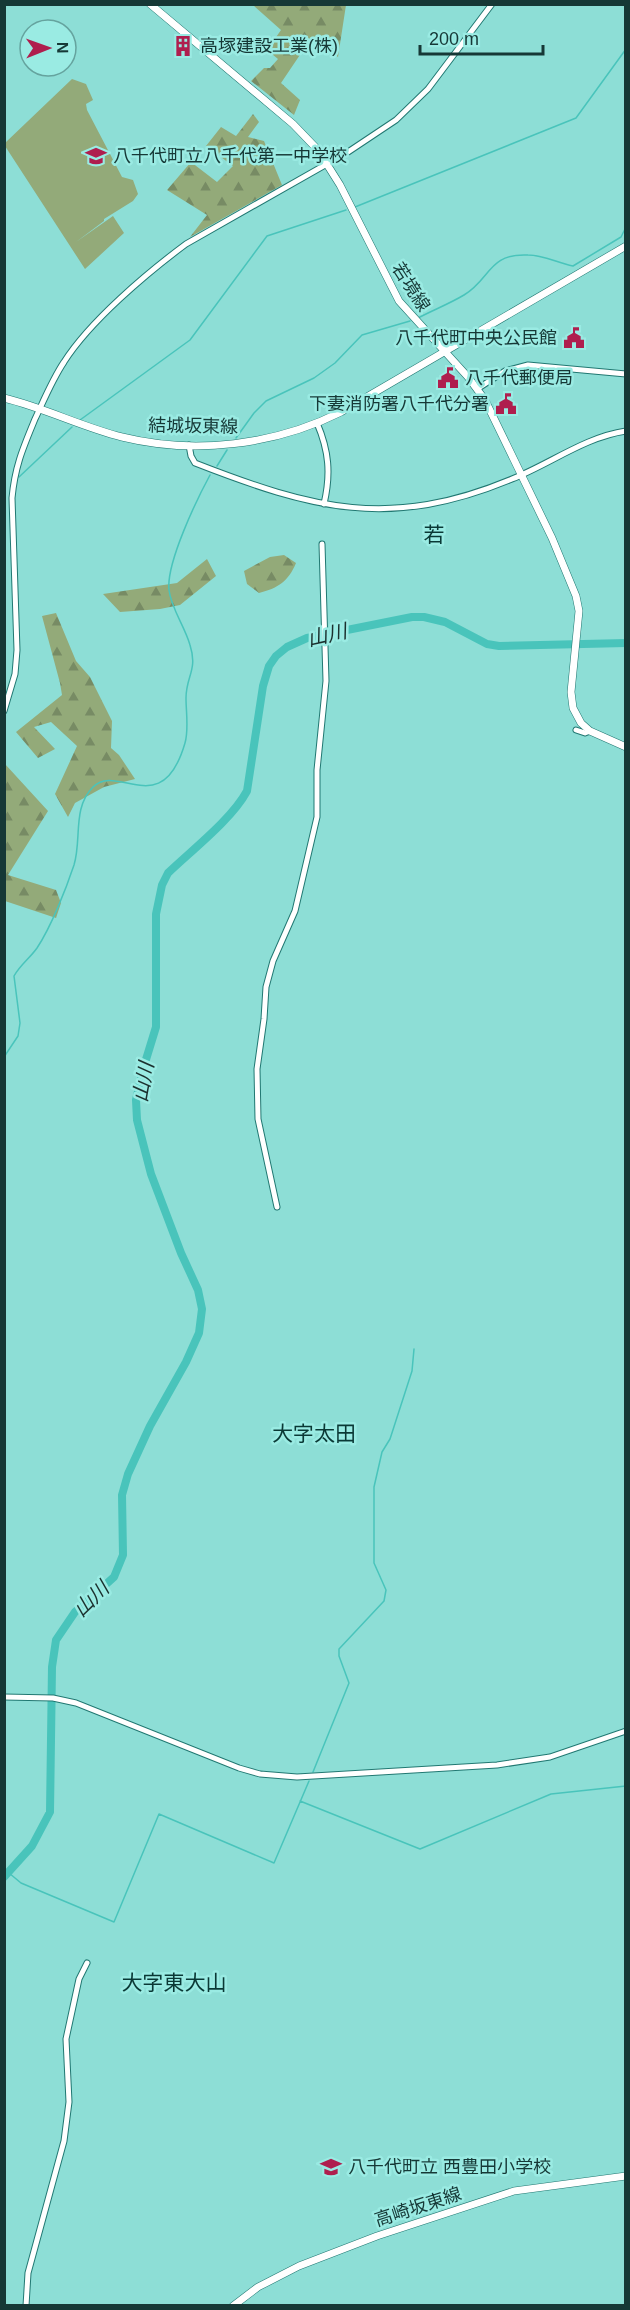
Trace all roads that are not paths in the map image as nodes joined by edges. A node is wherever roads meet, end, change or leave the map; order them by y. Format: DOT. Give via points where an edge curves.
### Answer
graph roads {
  1 [pos="150,4"];
  2 [pos="492,4"];
  3 [pos="328,163"];
  4 [pos="626,246"];
  5 [pos="444,352"];
  6 [pos="626,374"];
  7 [pos="477,389"];
  8 [pos="4,398"];
  9 [pos="40,409"];
  10 [pos="317,423"];
  11 [pos="626,431"];
  12 [pos="189,445"];
  13 [pos="521,475"];
  14 [pos="324,504"];
  15 [pos="322,544"];
  16 [pos="4,711"];
  17 [pos="576,729"];
  18 [pos="590,731"];
  19 [pos="626,747"];
  20 [pos="277,1207"];
  21 [pos="4,1697"];
  22 [pos="626,1731"];
  23 [pos="87,1964"];
  24 [pos="626,2176"];
  25 [pos="26,2306"];
  26 [pos="233,2306"];
  1 -- 3 [label="main road, 若境線" via="293,124"];
  2 -- 3 [label="street" via="413,105 376,135"];
  3 -- 5 [label="main road, 若境線" via="392,290"];
  3 -- 9 [label="street" via="186,244 164,261 84,334 63,363"];
  4 -- 5 [label="main road, 結城坂東線"];
  5 -- 7 [label="main road, 若境線"];
  5 -- 10 [label="main road, 結城坂東線"];
  6 -- 7 [label="street" via="528,365 505,371"];
  7 -- 13 [label="main road, 若境線"];
  8 -- 9 [label="main road, 結城坂東線"];
  9 -- 12 [label="main road, 結城坂東線" via="120,436"];
  9 -- 16 [label="street" via="14,477 17,650 15,674"];
  10 -- 12 [label="main road, 結城坂東線" via="256,441"];
  10 -- 14 [label="street" via="329,460"];
  11 -- 13 [label="street" via="603,436"];
  12 -- 14 [label="street" via="195,463"];
  13 -- 14 [label="street" via="472,494 422,506 373,509"];
  13 -- 18 [label="main road, 若境線" via="576,596 579,611 571,699"];
  15 -- 20 [label="street" via="326,681 315,835 295,911 266,987 257,1069 258,1119"];
  17 -- 18 [label="street"];
  18 -- 19 [label="main road"];
  21 -- 22 [label="street" via="59,1699 98,1710 238,1768 297,1777 514,1764 561,1754"];
  23 -- 25 [label="street" via="79,1979 66,2039 69,2102 64,2141 28,2273"];
  24 -- 26 [label="main road, 高崎坂東線" via="514,2191 373,2237 288,2271"];
}
